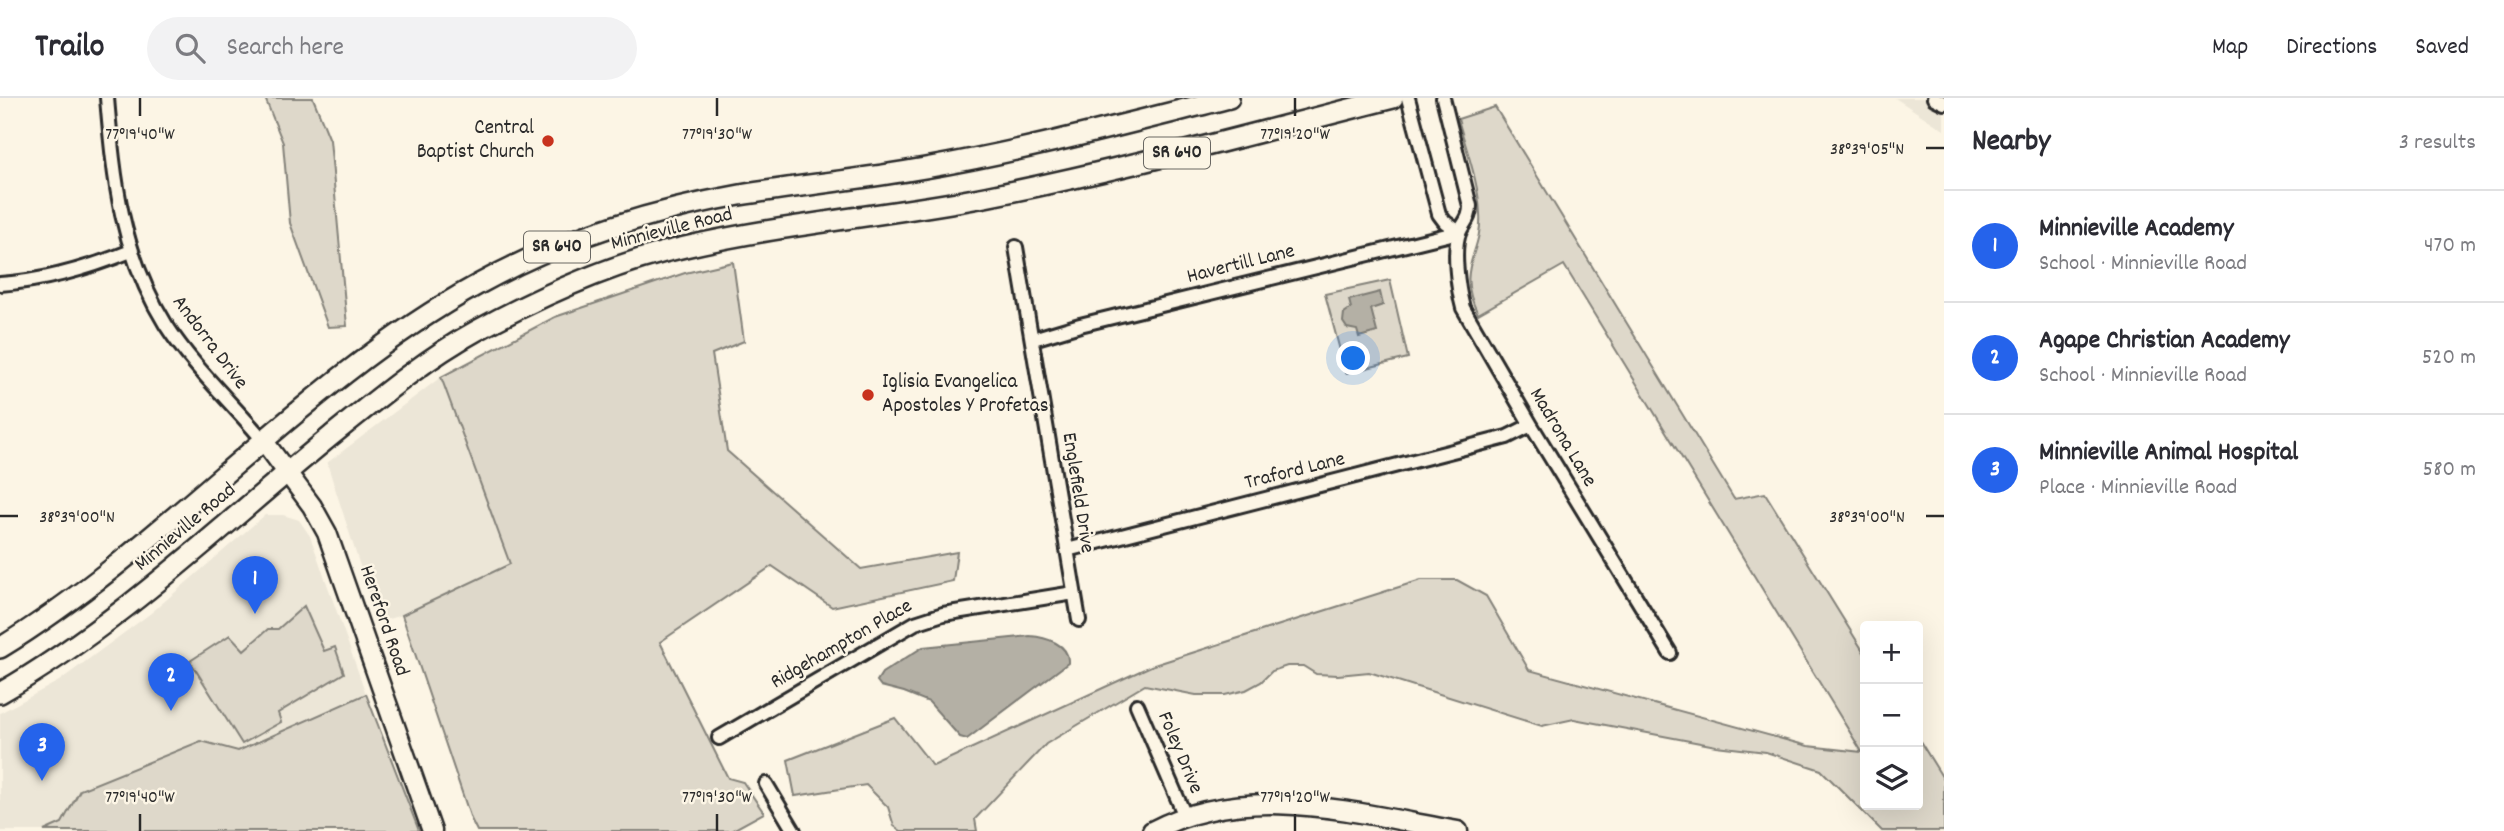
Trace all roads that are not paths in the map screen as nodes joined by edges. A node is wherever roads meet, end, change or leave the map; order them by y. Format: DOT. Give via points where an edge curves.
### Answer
graph roads {
  1 [pos="107,98"];
  2 [pos="1229,98"];
  3 [pos="1393,98"];
  4 [pos="1408,98"];
  5 [pos="1443,98"];
  6 [pos="1934,98"];
  7 [pos="1944,103"];
  8 [pos="1460,232"];
  9 [pos="1016,247"];
  10 [pos="131,251"];
  11 [pos="0,284"];
  12 [pos="1032,339"];
  13 [pos="1531,425"];
  14 [pos="263,440"];
  15 [pos="287,472"];
  16 [pos="1067,550"];
  17 [pos="1074,593"];
  18 [pos="1079,621"];
  19 [pos="0,648"];
  20 [pos="1670,653"];
  21 [pos="0,694"];
  22 [pos="1137,705"];
  23 [pos="719,738"];
  24 [pos="766,784"];
  25 [pos="1185,816"];
  26 [pos="432,831"];
  27 [pos="794,831"];
  28 [pos="1152,831"];
  29 [pos="1458,831"];
  1 -- 10 [label="street, Andorra Drive" via="113,175"];
  2 -- 14 [label="main road, Minnieville Road / SR 640" via="927,168 689,206 580,238 480,283 436,310 356,365"];
  3 -- 15 [label="main road, Minnieville Road / SR 640" via="1104,171 863,218 750,233 681,247 599,272 472,333 396,385"];
  4 -- 8 [label="street" via="1439,214"];
  5 -- 8 [label="street, Madrona Lane" via="1470,206"];
  6 -- 7 [label="street"];
  8 -- 12 [label="street, Havertill Lane"];
  8 -- 13 [label="street, Madrona Lane" via="1457,274 1463,307"];
  9 -- 12 [label="street, Englefield Drive"];
  10 -- 11 [label="street" via="62,274"];
  10 -- 14 [label="street, Andorra Drive" via="167,326"];
  12 -- 16 [label="street, Englefield Drive"];
  13 -- 16 [label="street, Traford Lane" via="1507,437"];
  13 -- 20 [label="street, Madrona Lane"];
  14 -- 15 [label="street, Hereford Road"];
  14 -- 19 [label="main road, Minnieville Road / SR 640" via="128,555"];
  15 -- 21 [label="main road, Minnieville Road / SR 640" via="128,607"];
  15 -- 26 [label="street, Hereford Road" via="327,533"];
  16 -- 17 [label="street, Englefield Drive"];
  17 -- 18 [label="street, Englefield Drive"];
  17 -- 23 [label="street, Ridgehampton Place" via="943,614 915,623"];
  22 -- 25 [label="street, Foley Drive"];
  24 -- 27 [label="street"];
  25 -- 28 [label="street"];
  25 -- 29 [label="street" via="1220,807 1280,803"];
}
